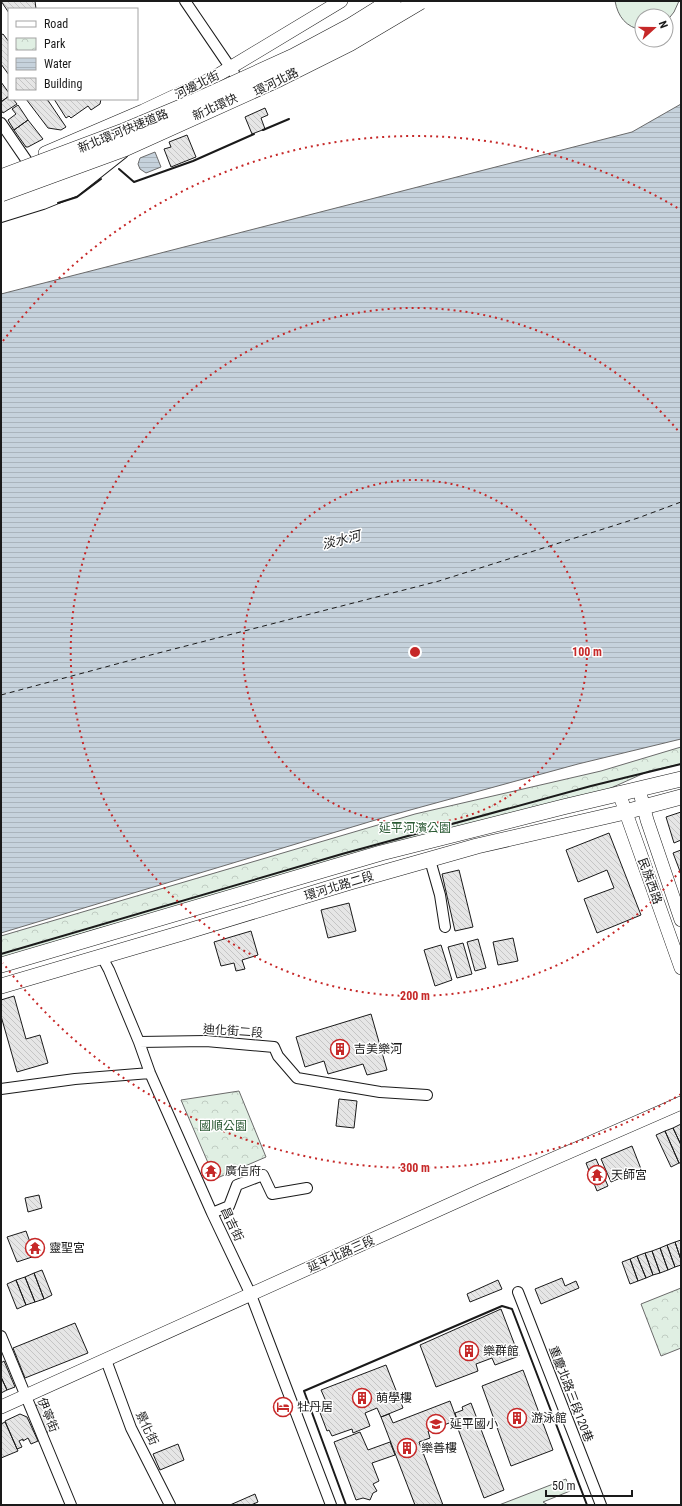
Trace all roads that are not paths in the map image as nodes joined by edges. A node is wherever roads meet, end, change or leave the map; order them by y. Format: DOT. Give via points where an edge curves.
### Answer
graph roads {
  1 [pos="185,1"];
  2 [pos="341,1"];
  3 [pos="392,1"];
  4 [pos="421,1"];
  5 [pos="231,67"];
  6 [pos="246,96"];
  7 [pos="1,123"];
  8 [pos="124,152"];
  9 [pos="27,161"];
  10 [pos="98,162"];
  11 [pos="1,170"];
  12 [pos="1,178"];
  13 [pos="1,193"];
  14 [pos="1,200"];
  15 [pos="1,208"];
  16 [pos="1,217"];
  17 [pos="681,779"];
  18 [pos="639,789"];
  19 [pos="619,793"];
  20 [pos="681,797"];
  21 [pos="643,807"];
  22 [pos="625,812"];
  23 [pos="430,860"];
  24 [pos="681,920"];
  25 [pos="446,927"];
  26 [pos="102,957"];
  27 [pos="1,965"];
  28 [pos="681,968"];
  29 [pos="1,986"];
  30 [pos="139,1042"];
  31 [pos="150,1073"];
  32 [pos="1,1089"];
  33 [pos="427,1095"];
  34 [pos="681,1103"];
  35 [pos="307,1188"];
  36 [pos="212,1213"];
  37 [pos="518,1292"];
  38 [pos="251,1295"];
  39 [pos="1,1336"];
  40 [pos="106,1360"];
  41 [pos="26,1396"];
  42 [pos="1,1407"];
  43 [pos="71,1505"];
  44 [pos="170,1505"];
  45 [pos="331,1505"];
  46 [pos="601,1505"];
  1 -- 5 [label="street"];
  2 -- 5 [label="street, 河邊北街"];
  3 -- 12 [label="highway, 新北環河快速道路, bridge" via="294,57 202,99 121,134"];
  4 -- 6 [label="street, 環河北路" via="318,61"];
  4 -- 13 [label="highway, 新北環快, bridge" via="349,43 279,78 124,148"];
  5 -- 6 [label="street"];
  5 -- 9 [label="street, 河邊北街" via="143,111"];
  6 -- 8 [label="street, 環河北路"];
  7 -- 9 [label="street"];
  8 -- 10 [label="street, 環河北路"];
  8 -- 16 [label="street, 環河北路" via="75,191"];
  9 -- 11 [label="street, 河邊北街"];
  10 -- 14 [label="street, 環河北路"];
  10 -- 15 [label="main road" via="68,184"];
  17 -- 18 [label="main road, 環河北路二段"];
  18 -- 19 [label="main road, 環河北路二段"];
  18 -- 21 [label="street, 民族西路"];
  19 -- 22 [label="street, 民族西路"];
  19 -- 27 [label="main road, 環河北路二段" via="381,853"];
  20 -- 21 [label="main road, 環河北路二段"];
  21 -- 22 [label="main road, 環河北路二段"];
  21 -- 24 [label="street, 民族西路"];
  22 -- 23 [label="main road, 環河北路二段" via="477,846"];
  22 -- 28 [label="street, 民族西路"];
  23 -- 25 [label="street"];
  23 -- 26 [label="main road, 環河北路二段"];
  26 -- 29 [label="main road, 環河北路二段"];
  26 -- 30 [label="street, 昌吉街"];
  30 -- 31 [label="street, 昌吉街"];
  30 -- 33 [label="street, 迪化街二段" via="206,1041 274,1047 278,1056 297,1078 380,1092"];
  31 -- 32 [label="street" via="74,1079"];
  31 -- 36 [label="street, 昌吉街"];
  34 -- 38 [label="street, 延平北路三段"];
  35 -- 36 [label="street" via="272,1194 263,1175 237,1185 229,1206"];
  36 -- 38 [label="street, 昌吉街"];
  37 -- 46 [label="street, 重慶北路三段120巷"];
  38 -- 40 [label="street, 延平北路三段"];
  38 -- 45 [label="street, 昌吉街"];
  39 -- 41 [label="street, 伊寧街"];
  40 -- 41 [label="street, 延平北路三段"];
  40 -- 44 [label="street, 景化街" via="131,1428"];
  41 -- 42 [label="street, 延平北路三段"];
  41 -- 43 [label="street, 伊寧街"];
}
